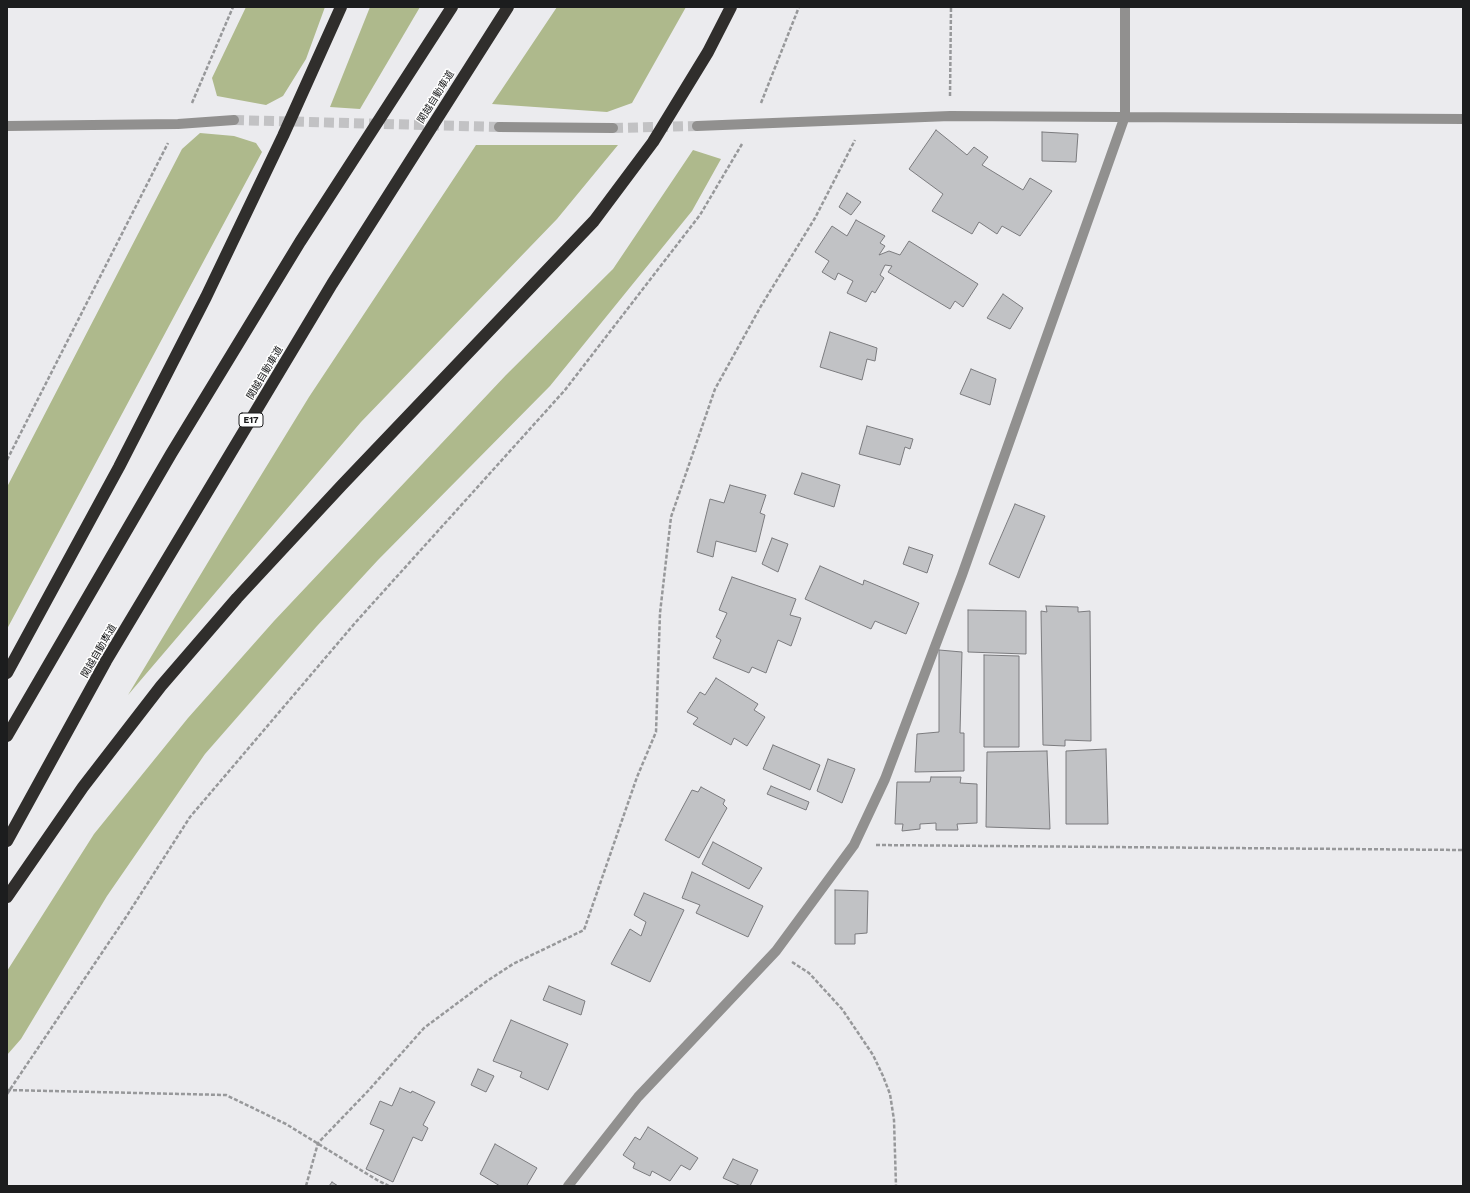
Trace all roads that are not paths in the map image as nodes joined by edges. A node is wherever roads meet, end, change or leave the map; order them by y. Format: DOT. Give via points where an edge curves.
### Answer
graph roads {
  1 [pos="341,7"];
  2 [pos="452,7"];
  3 [pos="508,7"];
  4 [pos="731,7"];
  5 [pos="1125,7"];
  6 [pos="1125,116"];
  7 [pos="1463,119"];
  8 [pos="234,120"];
  9 [pos="7,126"];
  10 [pos="697,126"];
  11 [pos="500,127"];
  12 [pos="613,128"];
  13 [pos="7,673"];
  14 [pos="7,736"];
  15 [pos="7,841"];
  16 [pos="7,897"];
  17 [pos="568,1186"];
  1 -- 13 [label="highway" via="206,297 119,467"];
  2 -- 14 [label="highway" via="300,242 171,454"];
  3 -- 15 [label="highway, 関越自動車道 / E17" via="332,284 110,654"];
  4 -- 16 [label="highway" via="708,52 653,142 594,221 237,598 161,686 83,787"];
  5 -- 6 [label="street"];
  6 -- 7 [label="street"];
  6 -- 10 [label="street" via="950,116"];
  6 -- 17 [label="street" via="954,597 886,779 854,845 776,951 638,1097"];
  8 -- 9 [label="street" via="178,124"];
  11 -- 12 [label="street"];
}
